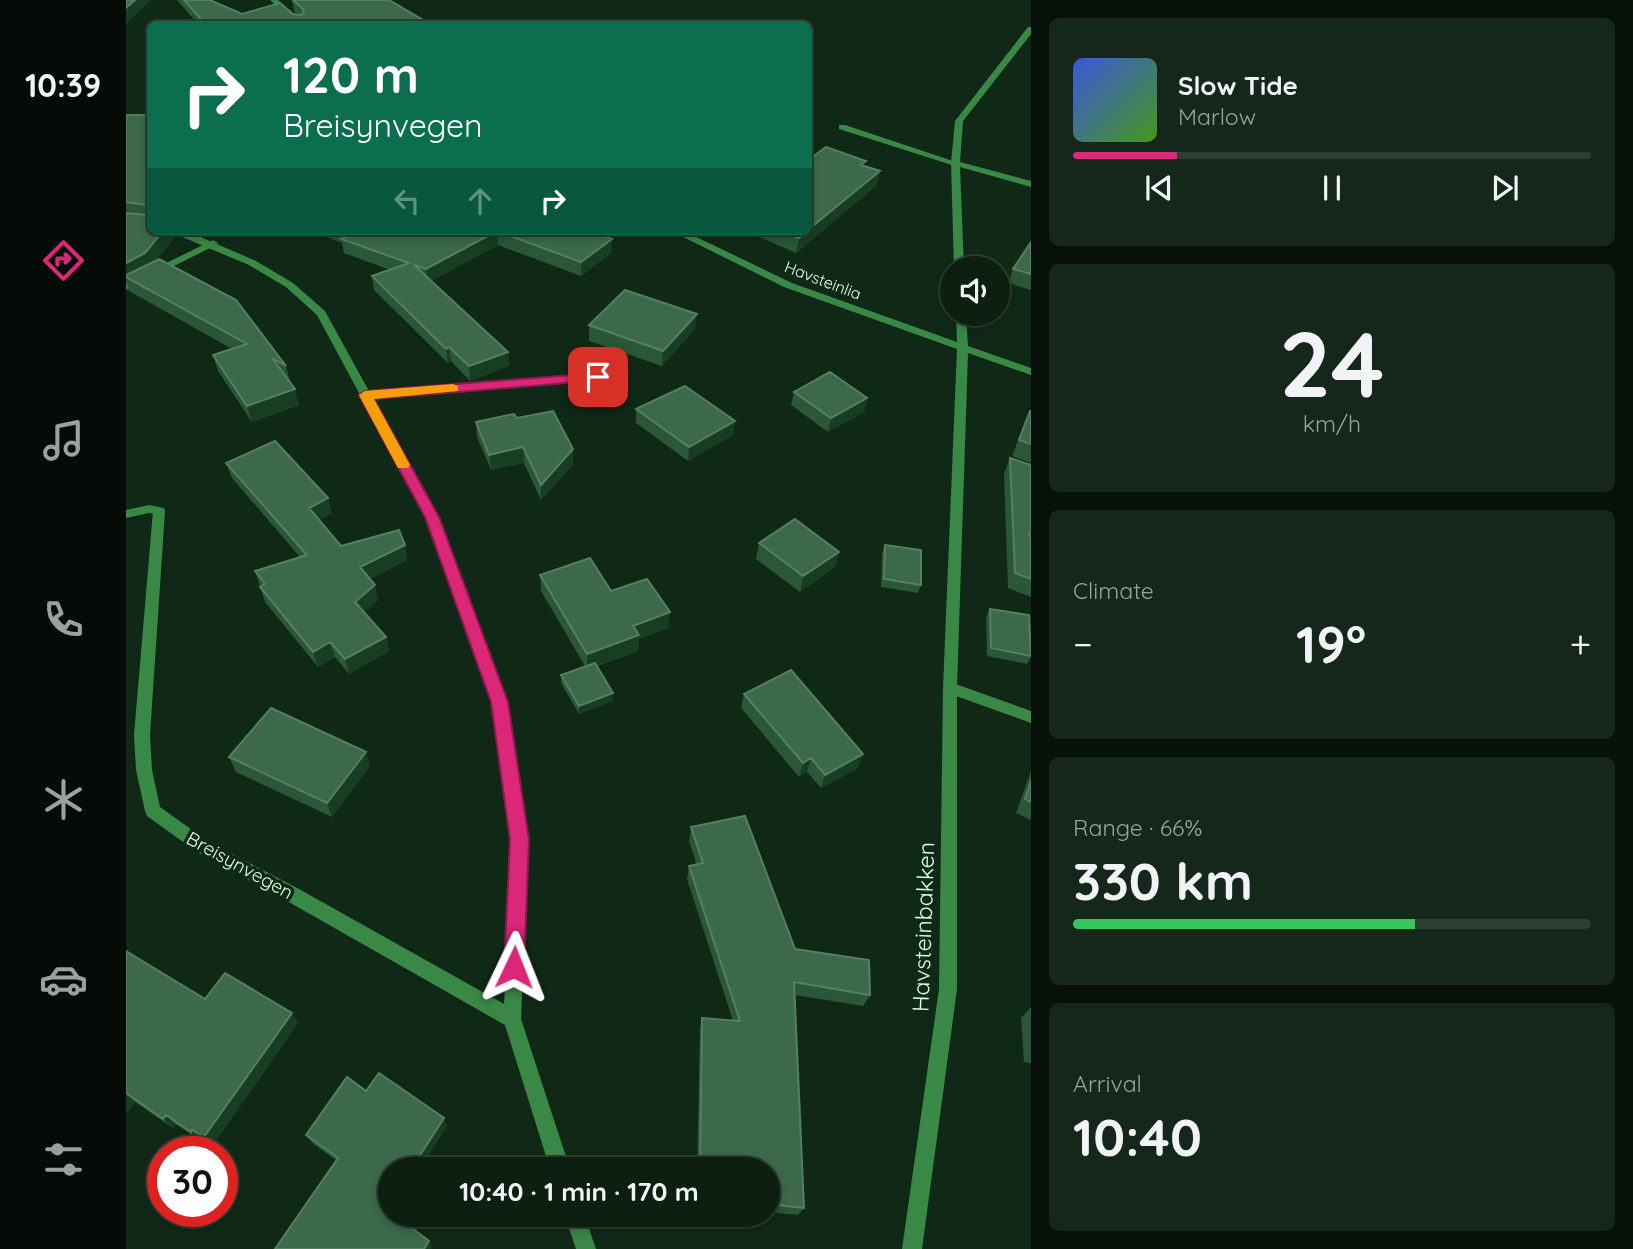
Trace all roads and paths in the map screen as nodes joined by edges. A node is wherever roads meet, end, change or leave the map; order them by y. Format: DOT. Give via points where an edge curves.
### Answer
graph roads {
  1 [pos="274,0"];
  2 [pos="298,21"];
  3 [pos="1031,29"];
  4 [pos="842,127"];
  5 [pos="954,163"];
  6 [pos="1031,184"];
  7 [pos="187,235"];
  8 [pos="684,235"];
  9 [pos="214,243"];
  10 [pos="958,256"];
  11 [pos="126,287"];
  12 [pos="962,326"];
  13 [pos="963,348"];
  14 [pos="1031,372"];
  15 [pos="598,377"];
  16 [pos="365,395"];
  17 [pos="126,514"];
  18 [pos="950,688"];
  19 [pos="1031,717"];
  20 [pos="512,1018"];
  21 [pos="556,1157"];
  22 [pos="579,1227"];
  23 [pos="586,1249"];
  24 [pos="912,1249"];
  1 -- 2 [label="street"];
  3 -- 5 [label="street" via="959,121"];
  4 -- 5 [label="street"];
  5 -- 6 [label="street"];
  5 -- 10 [label="street"];
  7 -- 9 [label="street"];
  8 -- 13 [label="street, Havsteinlia" via="788,285"];
  9 -- 11 [label="street"];
  9 -- 16 [label="street" via="301,291 321,313"];
  12 -- 13 [label="street, Havsteinbakken"];
  13 -- 14 [label="street, Havsteinlia"];
  13 -- 18 [label="street, Havsteinbakken"];
  15 -- 16 [label="street"];
  16 -- 20 [label="street" via="432,517 500,702 520,840"];
  17 -- 20 [label="street, Breisynvegen" via="159,511 142,735 153,811 203,847"];
  18 -- 19 [label="street"];
  18 -- 24 [label="street, Havsteinbakken" via="948,989"];
  20 -- 21 [label="street"];
  22 -- 23 [label="street"];
}
